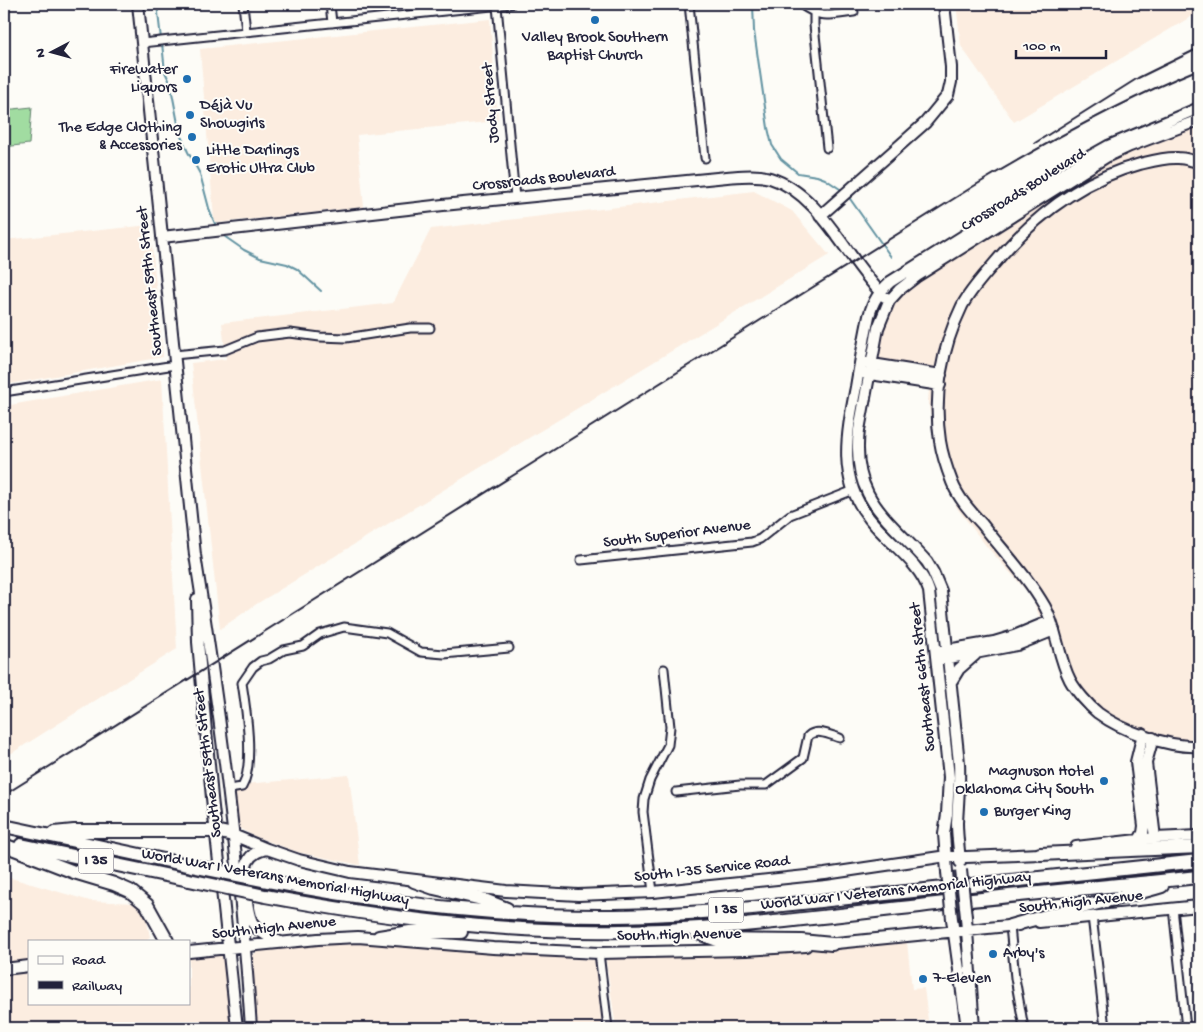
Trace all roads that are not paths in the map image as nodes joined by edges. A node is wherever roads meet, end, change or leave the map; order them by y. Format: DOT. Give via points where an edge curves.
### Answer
graph roads {
  1 [pos="138,4"];
  2 [pos="243,4"];
  3 [pos="330,4"];
  4 [pos="511,4"];
  5 [pos="689,4"];
  6 [pos="800,4"];
  7 [pos="944,4"];
  8 [pos="496,6"];
  9 [pos="451,7"];
  10 [pos="854,12"];
  11 [pos="814,14"];
  12 [pos="332,23"];
  13 [pos="246,31"];
  14 [pos="142,43"];
  15 [pos="1199,108"];
  16 [pos="1199,120"];
  17 [pos="827,148"];
  18 [pos="705,158"];
  19 [pos="1199,162"];
  20 [pos="515,198"];
  21 [pos="820,216"];
  22 [pos="162,237"];
  23 [pos="880,292"];
  24 [pos="889,301"];
  25 [pos="430,328"];
  26 [pos="174,360"];
  27 [pos="859,367"];
  28 [pos="870,369"];
  29 [pos="940,380"];
  30 [pos="4,392"];
  31 [pos="854,490"];
  32 [pos="195,555"];
  33 [pos="581,560"];
  34 [pos="1052,625"];
  35 [pos="509,648"];
  36 [pos="980,653"];
  37 [pos="948,654"];
  38 [pos="937,656"];
  39 [pos="664,669"];
  40 [pos="951,682"];
  41 [pos="1148,736"];
  42 [pos="840,738"];
  43 [pos="1199,746"];
  44 [pos="229,789"];
  45 [pos="676,792"];
  46 [pos="5,827"];
  47 [pos="215,831"];
  48 [pos="42,834"];
  49 [pos="233,835"];
  50 [pos="1199,836"];
  51 [pos="1155,838"];
  52 [pos="1139,840"];
  53 [pos="4,844"];
  54 [pos="1199,847"];
  55 [pos="267,850"];
  56 [pos="1040,854"];
  57 [pos="946,857"];
  58 [pos="960,857"];
  59 [pos="1199,861"];
  60 [pos="1195,878"];
  61 [pos="414,881"];
  62 [pos="653,892"];
  63 [pos="1199,906"];
  64 [pos="1173,908"];
  65 [pos="516,913"];
  66 [pos="1092,916"];
  67 [pos="1010,926"];
  68 [pos="160,927"];
  69 [pos="515,929"];
  70 [pos="688,929"];
  71 [pos="967,930"];
  72 [pos="954,931"];
  73 [pos="379,937"];
  74 [pos="157,940"];
  75 [pos="166,940"];
  76 [pos="281,943"];
  77 [pos="832,944"];
  78 [pos="244,946"];
  79 [pos="227,948"];
  80 [pos="190,952"];
  81 [pos="599,953"];
  82 [pos="28,966"];
  83 [pos="4,969"];
  84 [pos="237,1028"];
  85 [pos="251,1028"];
  86 [pos="608,1028"];
  87 [pos="967,1028"];
  88 [pos="974,1028"];
  89 [pos="1024,1028"];
  90 [pos="1105,1028"];
  91 [pos="1186,1028"];
  1 -- 14 [label="main road, Southeast 59th Street"];
  2 -- 13 [label="street"];
  3 -- 12 [label="street"];
  4 -- 8 [label="street"];
  5 -- 18 [label="street"];
  6 -- 11 [label="street"];
  7 -- 21 [label="main road" via="951,67 948,95 925,123"];
  8 -- 9 [label="street"];
  8 -- 20 [label="street, Jody Street"];
  9 -- 12 [label="street"];
  10 -- 11 [label="street"];
  11 -- 17 [label="street"];
  12 -- 13 [label="street"];
  13 -- 14 [label="street"];
  14 -- 22 [label="main road, Southeast 59th Street"];
  15 -- 23 [label="main road, Crossroads Boulevard" via="1108,146 890,282"];
  16 -- 24 [label="main road, Crossroads Boulevard" via="1106,158 917,276"];
  19 -- 29 [label="main road" via="1176,158 1152,160 1120,169 1064,198 1036,219 983,276 963,305 947,343"];
  20 -- 21 [label="main road, Crossroads Boulevard" via="728,176 758,176 770,178 794,191"];
  20 -- 22 [label="main road, Crossroads Boulevard"];
  21 -- 23 [label="main road, Crossroads Boulevard"];
  22 -- 26 [label="main road, Southeast 59th Street"];
  23 -- 24 [label="main road, Crossroads Boulevard"];
  23 -- 27 [label="main road, Southeast 66th Street" via="872,303"];
  24 -- 28 [label="main road, Southeast 66th Street" via="878,328"];
  25 -- 26 [label="street" via="346,338 290,333 257,337 225,350"];
  26 -- 30 [label="street"];
  26 -- 32 [label="main road, Southeast 59th Street"];
  27 -- 28 [label="main road"];
  27 -- 31 [label="main road, Southeast 66th Street" via="847,440"];
  28 -- 29 [label="main road"];
  28 -- 37 [label="main road, Southeast 66th Street" via="857,444 860,472 876,509 933,572 941,591"];
  29 -- 34 [label="main road" via="940,442 953,484 1035,591"];
  31 -- 33 [label="street, South Superior Avenue" via="790,515 752,542"];
  31 -- 38 [label="main road, Southeast 66th Street" via="867,515 926,582 932,602"];
  32 -- 44 [label="main road, Southeast 59th Street"];
  32 -- 47 [label="main road, Southeast 59th Street" via="198,642"];
  34 -- 36 [label="main road" via="1017,645"];
  34 -- 37 [label="main road"];
  34 -- 41 [label="main road" via="1067,673 1079,692 1098,712 1122,727"];
  35 -- 44 [label="street" via="444,654 421,652 387,634 344,627 320,634 303,646 284,650 261,661 242,683 248,742 247,779 242,787"];
  36 -- 37 [label="main road"];
  36 -- 40 [label="main road" via="965,663"];
  37 -- 38 [label="main road"];
  37 -- 40 [label="main road, Southeast 66th Street"];
  38 -- 57 [label="main road, Southeast 66th Street" via="950,776 944,834"];
  39 -- 62 [label="street" via="670,727 668,745 650,780 643,805"];
  40 -- 58 [label="main road, Southeast 66th Street" via="960,763 957,841"];
  41 -- 43 [label="main road" via="1178,745"];
  41 -- 51 [label="main road" via="1146,763"];
  41 -- 52 [label="main road" via="1136,762 1144,826"];
  42 -- 45 [label="street" via="812,732 803,758 766,785"];
  44 -- 49 [label="main road, Southeast 59th Street"];
  46 -- 48 [label="highway, World War I Veterans Memorial Highway / I 35"];
  47 -- 48 [label="highway"];
  47 -- 49 [label="highway"];
  47 -- 79 [label="main road, Southeast 59th Street"];
  48 -- 65 [label="highway, World War I Veterans Memorial Highway / I 35, bridge" via="268,881 396,903"];
  49 -- 55 [label="main road, South I-35 Service Road"];
  49 -- 78 [label="main road, Southeast 59th Street"];
  50 -- 51 [label="main road, South I-35 Service Road"];
  51 -- 52 [label="main road, South I-35 Service Road"];
  52 -- 56 [label="main road, South I-35 Service Road"];
  53 -- 68 [label="highway" via="130,891 147,906"];
  53 -- 69 [label="highway, World War I Veterans Memorial Highway / I 35, bridge" via="388,917"];
  54 -- 56 [label="highway"];
  55 -- 61 [label="main road, South I-35 Service Road" via="326,867"];
  55 -- 76 [label="main road" via="258,852 244,869 248,905 256,928"];
  56 -- 58 [label="main road, South I-35 Service Road"];
  57 -- 58 [label="main road, South I-35 Service Road"];
  57 -- 62 [label="main road, South I-35 Service Road" via="844,872"];
  57 -- 72 [label="main road, Southeast 66th Street, bridge"];
  58 -- 71 [label="main road, Southeast 66th Street, bridge"];
  59 -- 65 [label="highway, World War I Veterans Memorial Highway / I 35" via="707,912 597,916"];
  60 -- 67 [label="highway"];
  60 -- 70 [label="highway, World War I Veterans Memorial Highway / I 35"];
  61 -- 62 [label="main road, South I-35 Service Road" via="540,894"];
  61 -- 65 [label="highway" via="482,899"];
  63 -- 64 [label="main road, South High Avenue"];
  64 -- 66 [label="main road, South High Avenue"];
  64 -- 91 [label="street"];
  66 -- 67 [label="main road, South High Avenue"];
  66 -- 90 [label="street"];
  67 -- 71 [label="main road, South High Avenue"];
  67 -- 89 [label="street"];
  68 -- 74 [label="highway"];
  68 -- 75 [label="highway"];
  69 -- 70 [label="highway, World War I Veterans Memorial Highway / I 35"];
  69 -- 73 [label="highway" via="410,932"];
  70 -- 77 [label="highway" via="718,940"];
  71 -- 72 [label="main road, South High Avenue"];
  71 -- 88 [label="main road, Southeast 66th Street"];
  72 -- 77 [label="main road, South High Avenue"];
  72 -- 87 [label="main road, Southeast 66th Street"];
  73 -- 76 [label="main road, South High Avenue"];
  73 -- 81 [label="main road, South High Avenue" via="492,948"];
  76 -- 78 [label="main road, South High Avenue"];
  77 -- 81 [label="main road, South High Avenue" via="746,950"];
  78 -- 79 [label="main road, South High Avenue"];
  78 -- 85 [label="main road, Southeast 59th Street"];
  79 -- 80 [label="main road, South High Avenue"];
  79 -- 84 [label="main road, Southeast 59th Street"];
  81 -- 86 [label="street"];
  82 -- 83 [label="main road"];
}
